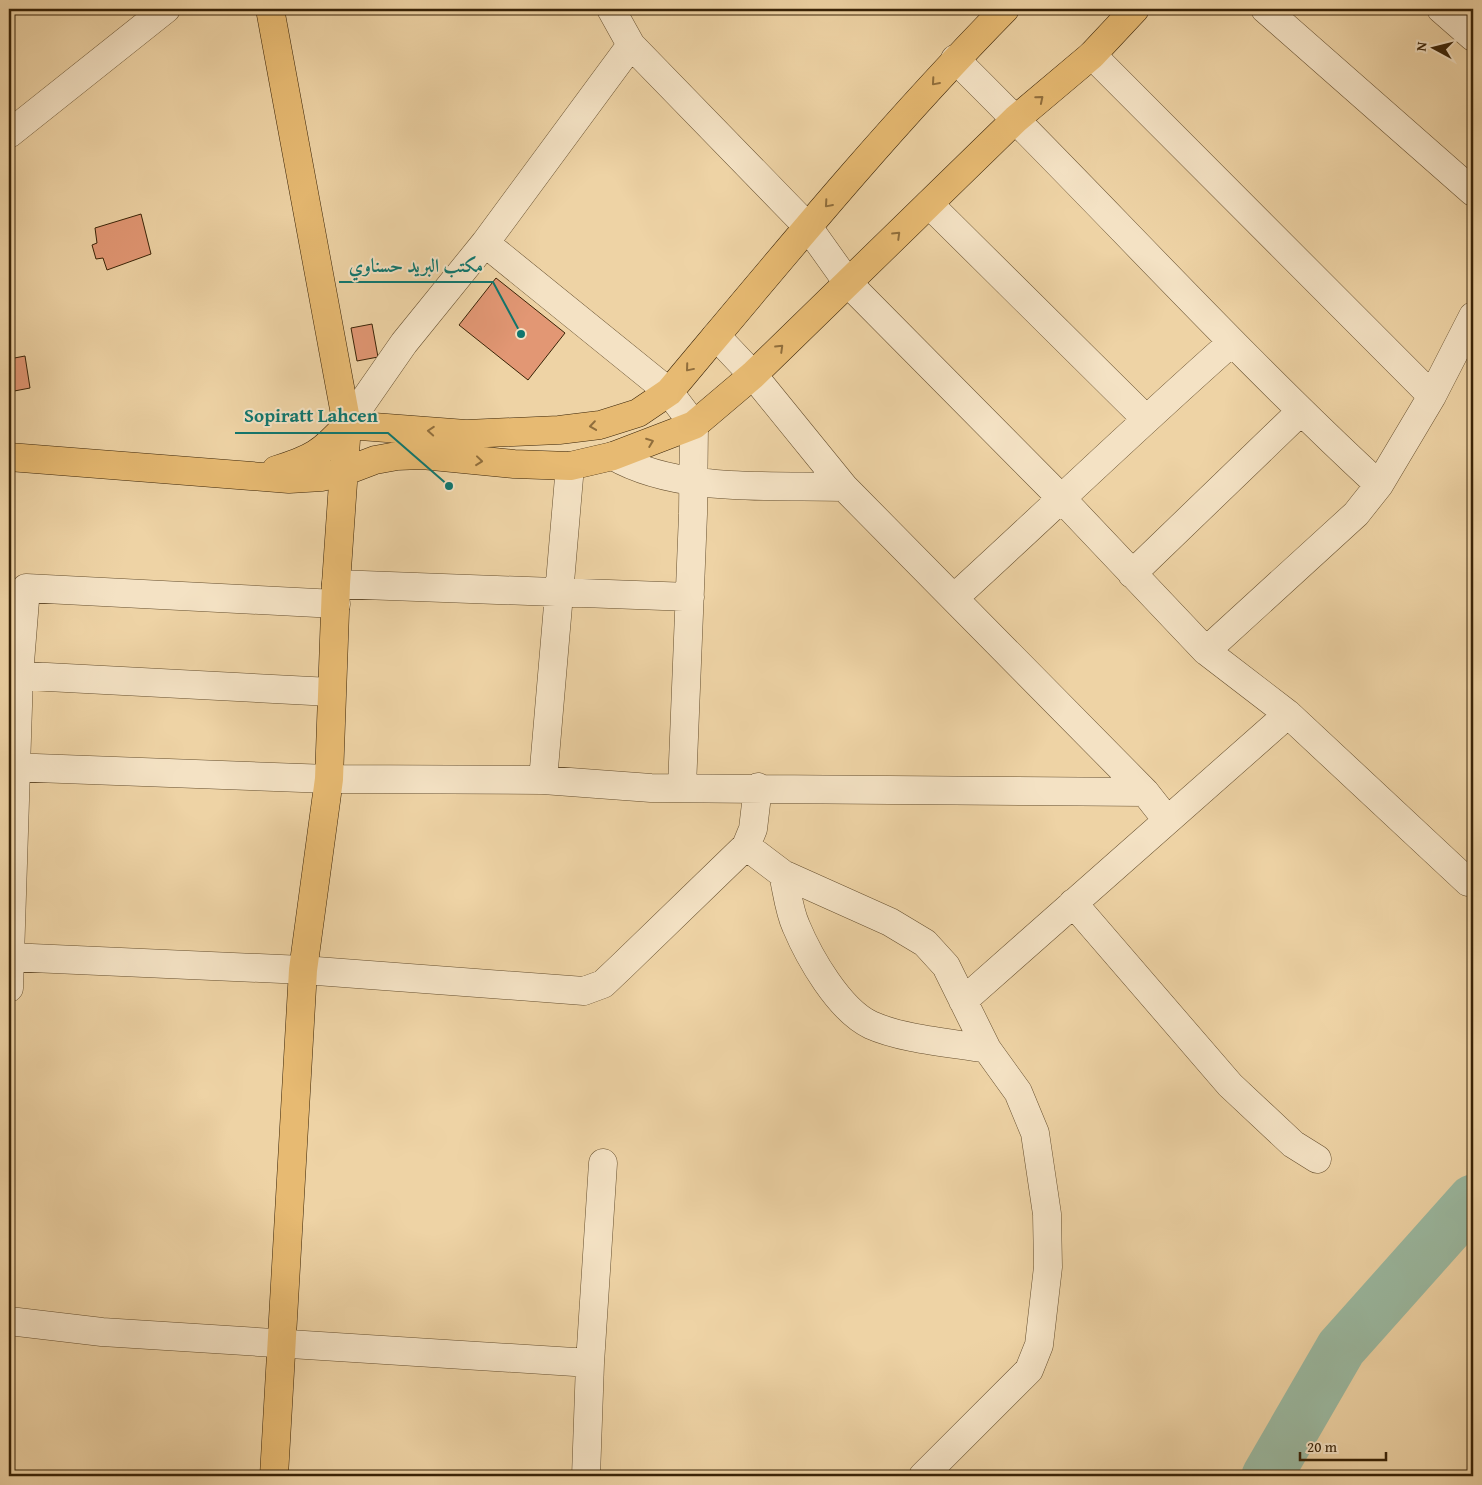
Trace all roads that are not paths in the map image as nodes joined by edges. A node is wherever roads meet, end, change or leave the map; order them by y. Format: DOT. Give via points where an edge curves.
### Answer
graph roads {
  1 [pos="166,9"];
  2 [pos="270,9"];
  3 [pos="611,9"];
  4 [pos="1005,9"];
  5 [pos="1135,9"];
  6 [pos="1265,9"];
  7 [pos="1441,9"];
  8 [pos="1473,37"];
  9 [pos="632,45"];
  10 [pos="1092,55"];
  11 [pos="955,59"];
  12 [pos="1016,119"];
  13 [pos="9,134"];
  14 [pos="1473,192"];
  15 [pos="929,204"];
  16 [pos="808,227"];
  17 [pos="485,243"];
  18 [pos="848,283"];
  19 [pos="1473,316"];
  20 [pos="716,336"];
  21 [pos="1231,343"];
  22 [pos="753,375"];
  23 [pos="668,392"];
  24 [pos="1432,396"];
  25 [pos="1300,412"];
  26 [pos="1145,418"];
  27 [pos="348,425"];
  28 [pos="694,425"];
  29 [pos="613,456"];
  30 [pos="9,457"];
  31 [pos="570,466"];
  32 [pos="346,471"];
  33 [pos="252,476"];
  34 [pos="694,482"];
  35 [pos="1379,485"];
  36 [pos="844,487"];
  37 [pos="1062,500"];
  38 [pos="1132,574"];
  39 [pos="17,588"];
  40 [pos="559,592"];
  41 [pos="336,594"];
  42 [pos="690,597"];
  43 [pos="954,598"];
  44 [pos="1206,651"];
  45 [pos="14,675"];
  46 [pos="331,692"];
  47 [pos="1288,714"];
  48 [pos="13,767"];
  49 [pos="330,779"];
  50 [pos="543,780"];
  51 [pos="682,787"];
  52 [pos="758,787"];
  53 [pos="1146,792"];
  54 [pos="1166,820"];
  55 [pos="746,846"];
  56 [pos="783,874"];
  57 [pos="1468,882"];
  58 [pos="1073,903"];
  59 [pos="10,957"];
  60 [pos="303,970"];
  61 [pos="9,988"];
  62 [pos="963,1001"];
  63 [pos="987,1049"];
  64 [pos="1317,1159"];
  65 [pos="603,1163"];
  66 [pos="9,1322"];
  67 [pos="282,1344"];
  68 [pos="590,1363"];
  69 [pos="274,1476"];
  70 [pos="586,1476"];
  71 [pos="923,1476"];
  1 -- 13 [label="street"];
  2 -- 27 [label="main road"];
  3 -- 9 [label="street"];
  4 -- 11 [label="main road"];
  5 -- 10 [label="main road"];
  6 -- 14 [label="street"];
  7 -- 8 [label="street"];
  9 -- 16 [label="street"];
  9 -- 17 [label="street"];
  12 -- 10 [label="main road, one-way"];
  10 -- 24 [label="street"];
  11 -- 12 [label="street"];
  11 -- 16 [label="main road, one-way"];
  12 -- 15 [label="main road"];
  12 -- 21 [label="street"];
  18 -- 15 [label="main road, one-way"];
  15 -- 26 [label="street"];
  16 -- 18 [label="street"];
  16 -- 20 [label="main road"];
  17 -- 23 [label="street"];
  17 -- 27 [label="street" via="404,343"];
  22 -- 18 [label="main road, one-way"];
  18 -- 37 [label="street"];
  19 -- 24 [label="street"];
  20 -- 22 [label="street"];
  20 -- 23 [label="main road, one-way"];
  21 -- 25 [label="street"];
  21 -- 26 [label="street"];
  22 -- 28 [label="main road"];
  22 -- 36 [label="street"];
  23 -- 27 [label="main road, one-way" via="638,413 600,426 466,434"];
  23 -- 28 [label="street"];
  24 -- 35 [label="street"];
  25 -- 35 [label="street"];
  25 -- 38 [label="street"];
  26 -- 37 [label="street"];
  27 -- 32 [label="main road"];
  27 -- 33 [label="main road" via="325,449 305,461"];
  29 -- 28 [label="main road, one-way"];
  28 -- 34 [label="street"];
  29 -- 31 [label="main road"];
  29 -- 34 [label="street" via="648,472"];
  30 -- 33 [label="main road"];
  32 -- 31 [label="main road, one-way" via="375,460 422,455"];
  31 -- 40 [label="street"];
  32 -- 33 [label="main road" via="322,477 290,479"];
  32 -- 41 [label="main road"];
  34 -- 36 [label="street"];
  34 -- 42 [label="street"];
  35 -- 44 [label="street" via="1356,514"];
  36 -- 43 [label="street"];
  37 -- 38 [label="street"];
  37 -- 43 [label="street"];
  38 -- 44 [label="street"];
  39 -- 41 [label="street"];
  39 -- 45 [label="street"];
  40 -- 41 [label="street"];
  40 -- 42 [label="street"];
  40 -- 50 [label="street"];
  41 -- 46 [label="main road"];
  42 -- 51 [label="street"];
  43 -- 53 [label="street"];
  44 -- 47 [label="street"];
  45 -- 46 [label="street"];
  45 -- 48 [label="street"];
  46 -- 49 [label="main road"];
  47 -- 54 [label="street"];
  47 -- 57 [label="street"];
  48 -- 49 [label="street"];
  48 -- 59 [label="street"];
  49 -- 50 [label="street"];
  49 -- 60 [label="main road"];
  50 -- 51 [label="street" via="651,788"];
  51 -- 52 [label="street"];
  52 -- 53 [label="street"];
  52 -- 55 [label="street" via="753,829"];
  53 -- 54 [label="street"];
  54 -- 58 [label="street"];
  55 -- 56 [label="street"];
  55 -- 60 [label="street" via="603,984 584,991"];
  56 -- 62 [label="street" via="890,922 924,943 946,966"];
  56 -- 63 [label="street" via="795,924 820,972 850,1009 870,1024 894,1032"];
  58 -- 62 [label="street"];
  58 -- 64 [label="street" via="1230,1085 1293,1144"];
  59 -- 60 [label="street"];
  59 -- 61 [label="street"];
  60 -- 67 [label="main road"];
  62 -- 63 [label="street"];
  63 -- 71 [label="street" via="1018,1092 1035,1133 1047,1214 1048,1267 1039,1345 1029,1370"];
  65 -- 68 [label="street"];
  66 -- 67 [label="street"];
  67 -- 68 [label="street"];
  67 -- 69 [label="main road"];
  68 -- 70 [label="street"];
}
